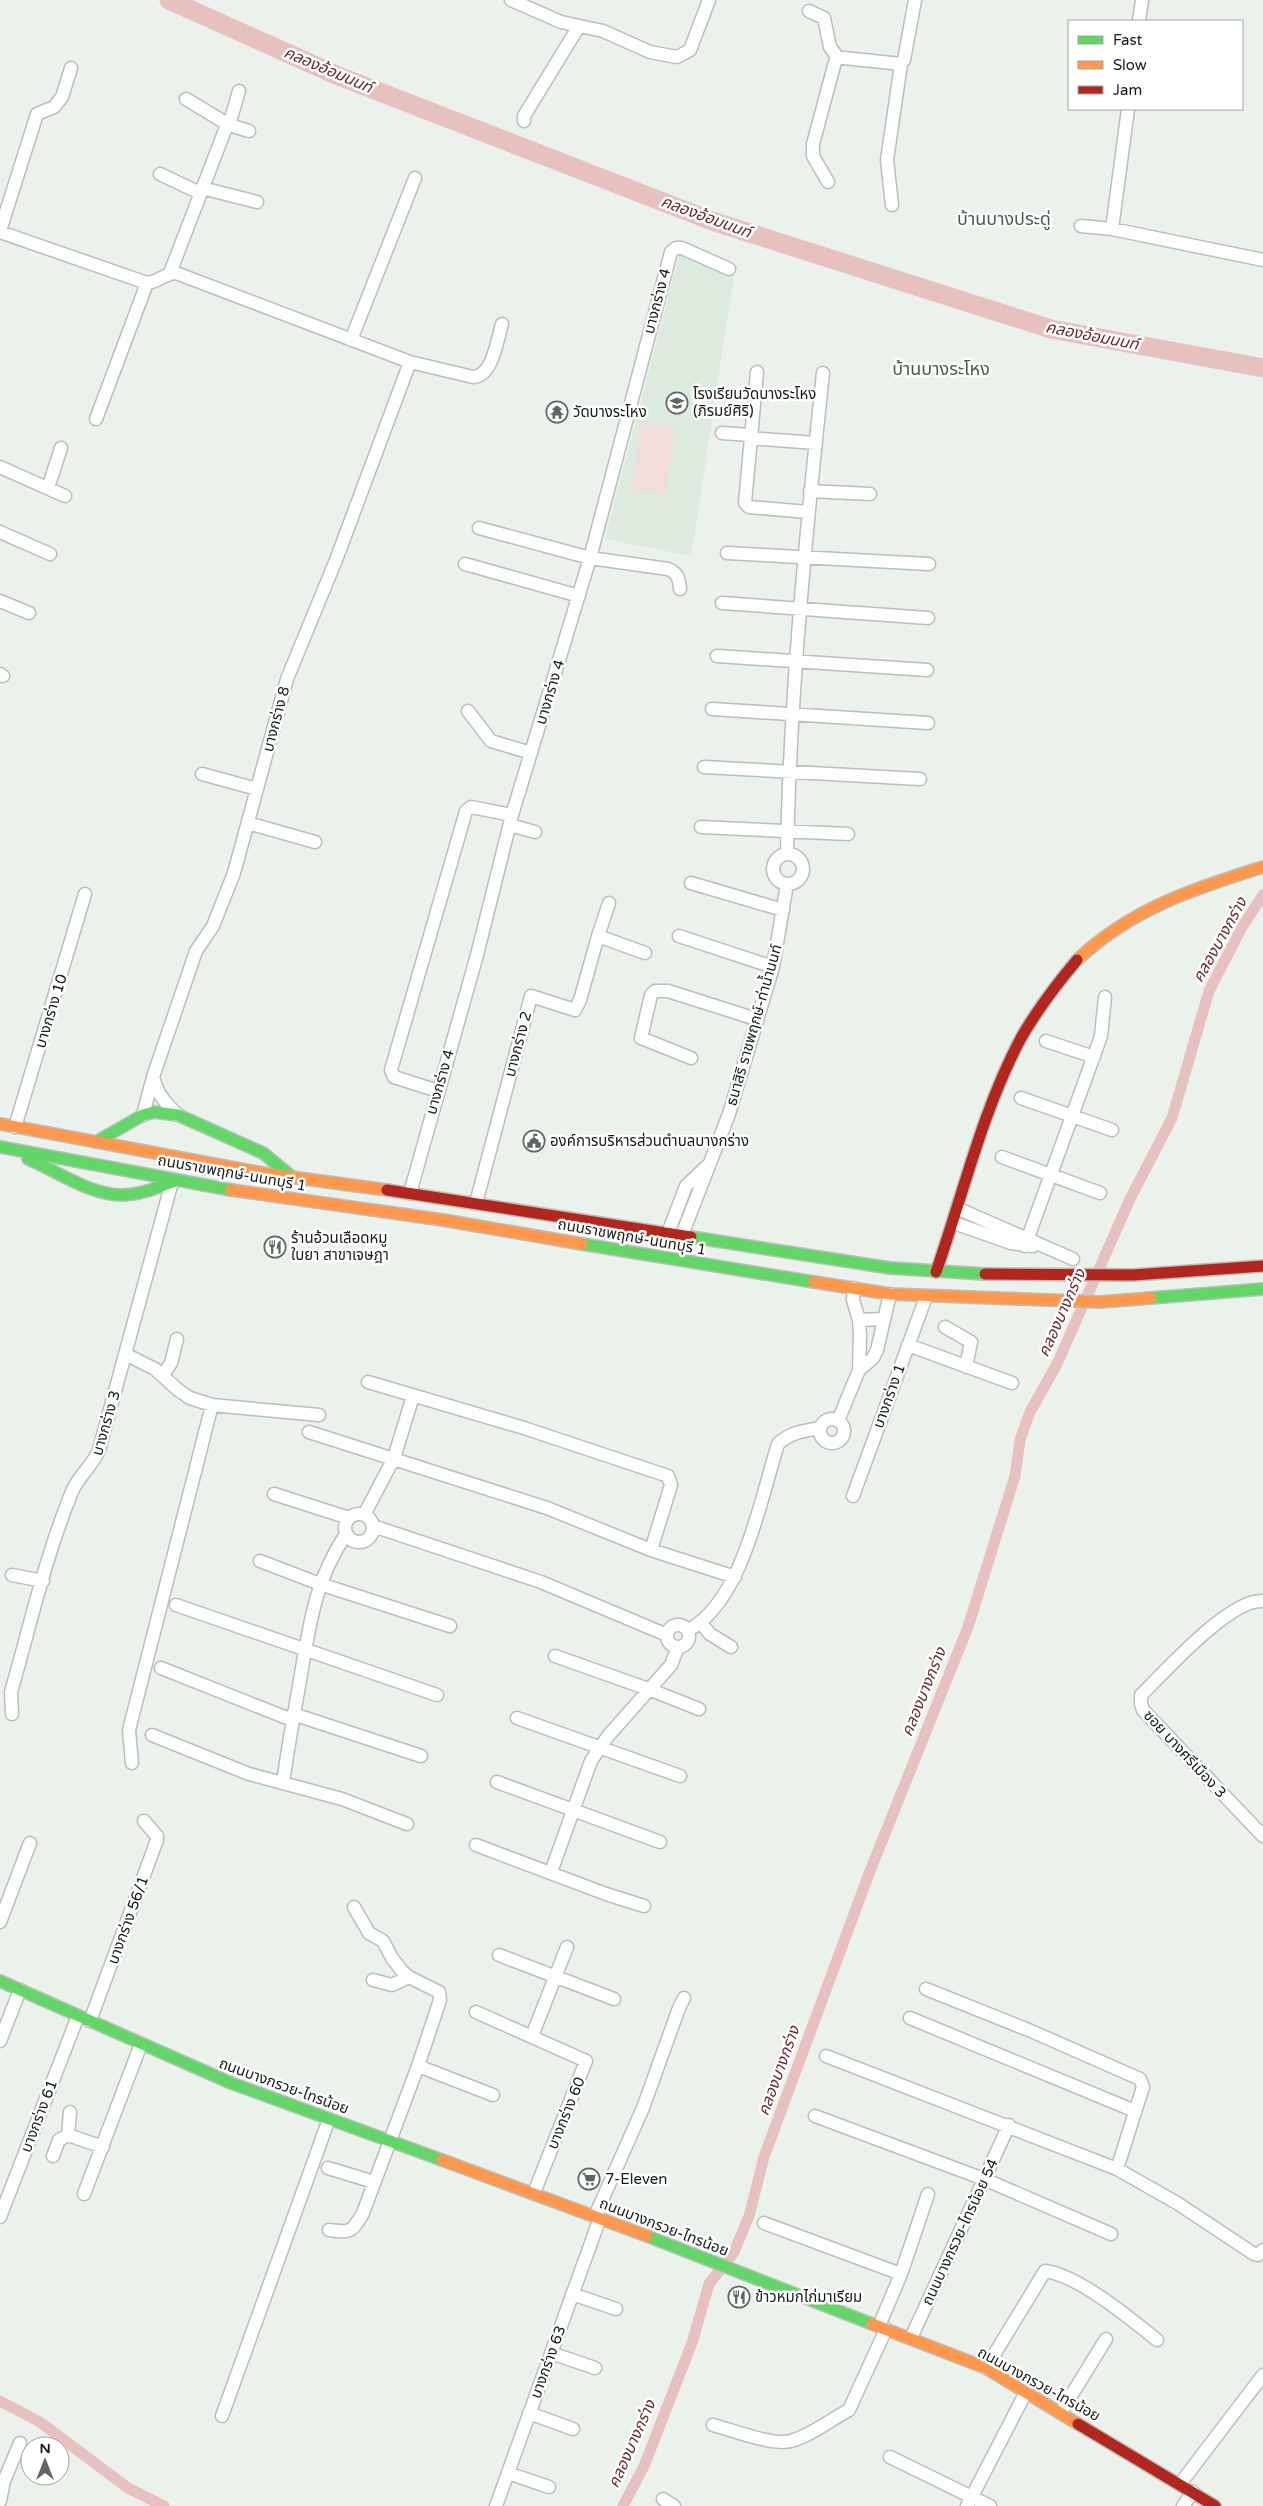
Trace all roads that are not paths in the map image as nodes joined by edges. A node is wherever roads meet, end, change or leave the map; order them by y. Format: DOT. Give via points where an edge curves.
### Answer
graph roads {
  1 [pos="511,0"];
  2 [pos="708,0"];
  3 [pos="915,0"];
  4 [pos="1142,0"];
  5 [pos="809,11"];
  6 [pos="1139,20"];
  7 [pos="579,26"];
  8 [pos="838,58"];
  9 [pos="901,64"];
  10 [pos="71,68"];
  11 [pos="239,91"];
  12 [pos="186,99"];
  13 [pos="1128,110"];
  14 [pos="524,121"];
  15 [pos="229,125"];
  16 [pos="249,131"];
  17 [pos="160,174"];
  18 [pos="415,178"];
  19 [pos="828,182"];
  20 [pos="201,190"];
  21 [pos="257,202"];
  22 [pos="892,206"];
  23 [pos="1081,226"];
  24 [pos="1112,229"];
  25 [pos="0,232"];
  26 [pos="1263,260"];
  27 [pos="729,269"];
  28 [pos="170,273"];
  29 [pos="147,283"];
  30 [pos="502,324"];
  31 [pos="351,340"];
  32 [pos="410,362"];
  33 [pos="757,372"];
  34 [pos="823,373"];
  35 [pos="96,419"];
  36 [pos="722,433"];
  37 [pos="749,437"];
  38 [pos="816,443"];
  39 [pos="61,448"];
  40 [pos="0,466"];
  41 [pos="48,488"];
  42 [pos="810,491"];
  43 [pos="870,494"];
  44 [pos="65,496"];
  45 [pos="808,512"];
  46 [pos="479,528"];
  47 [pos="0,532"];
  48 [pos="727,553"];
  49 [pos="50,554"];
  50 [pos="804,556"];
  51 [pos="590,558"];
  52 [pos="465,564"];
  53 [pos="929,564"];
  54 [pos="680,589"];
  55 [pos="579,596"];
  56 [pos="0,601"];
  57 [pos="722,603"];
  58 [pos="800,609"];
  59 [pos="29,614"];
  60 [pos="928,618"];
  61 [pos="717,656"];
  62 [pos="797,661"];
  63 [pos="927,670"];
  64 [pos="712,710"];
  65 [pos="468,711"];
  66 [pos="794,715"];
  67 [pos="928,723"];
  68 [pos="531,753"];
  69 [pos="704,767"];
  70 [pos="790,771"];
  71 [pos="202,774"];
  72 [pos="920,779"];
  73 [pos="257,789"];
  74 [pos="511,820"];
  75 [pos="248,822"];
  76 [pos="701,827"];
  77 [pos="787,831"];
  78 [pos="535,832"];
  79 [pos="848,834"];
  80 [pos="315,842"];
  81 [pos="787,854"];
  82 [pos="1263,867"];
  83 [pos="691,883"];
  84 [pos="787,884"];
  85 [pos="85,894"];
  86 [pos="609,903"];
  87 [pos="783,910"];
  88 [pos="598,936"];
  89 [pos="679,936"];
  90 [pos="645,953"];
  91 [pos="773,967"];
  92 [pos="1105,997"];
  93 [pos="756,1019"];
  94 [pos="1046,1041"];
  95 [pos="1094,1056"];
  96 [pos="691,1058"];
  97 [pos="152,1078"];
  98 [pos="438,1091"];
  99 [pos="1021,1098"];
  100 [pos="143,1115"];
  101 [pos="178,1115"];
  102 [pos="1071,1115"];
  103 [pos="0,1124"];
  104 [pos="15,1127"];
  105 [pos="1112,1130"];
  106 [pos="96,1142"];
  107 [pos="0,1147"];
  108 [pos="1002,1157"];
  109 [pos="710,1162"];
  110 [pos="1051,1175"];
  111 [pos="292,1177"];
  112 [pos="175,1181"];
  113 [pos="150,1189"];
  114 [pos="410,1193"];
  115 [pos="1100,1193"];
  116 [pos="476,1203"];
  117 [pos="164,1210"];
  118 [pos="958,1210"];
  119 [pos="954,1223"];
  120 [pos="668,1232"];
  121 [pos="682,1235"];
  122 [pos="1030,1243"];
  123 [pos="1073,1259"];
  124 [pos="1263,1266"];
  125 [pos="936,1272"];
  126 [pos="854,1288"];
  127 [pos="1263,1290"];
  128 [pos="890,1294"];
  129 [pos="926,1296"];
  130 [pos="883,1319"];
  131 [pos="859,1320"];
  132 [pos="945,1328"];
  133 [pos="177,1339"];
  134 [pos="908,1344"];
  135 [pos="125,1354"];
  136 [pos="966,1367"];
  137 [pos="859,1370"];
  138 [pos="163,1375"];
  139 [pos="368,1382"];
  140 [pos="1012,1383"];
  141 [pos="413,1396"];
  142 [pos="212,1405"];
  143 [pos="319,1415"];
  144 [pos="838,1421"];
  145 [pos="820,1428"];
  146 [pos="309,1432"];
  147 [pos="394,1458"];
  148 [pos="274,1494"];
  149 [pos="853,1496"];
  150 [pos="364,1515"];
  151 [pos="349,1518"];
  152 [pos="373,1526"];
  153 [pos="346,1534"];
  154 [pos="651,1550"];
  155 [pos="260,1561"];
  156 [pos="12,1575"];
  157 [pos="735,1577"];
  158 [pos="43,1581"];
  159 [pos="320,1584"];
  160 [pos="1263,1601"];
  161 [pos="176,1605"];
  162 [pos="701,1623"];
  163 [pos="450,1626"];
  164 [pos="689,1630"];
  165 [pos="667,1635"];
  166 [pos="304,1648"];
  167 [pos="678,1648"];
  168 [pos="731,1648"];
  169 [pos="555,1656"];
  170 [pos="161,1668"];
  171 [pos="651,1690"];
  172 [pos="437,1695"];
  173 [pos="699,1709"];
  174 [pos="12,1714"];
  175 [pos="293,1716"];
  176 [pos="517,1718"];
  177 [pos="152,1735"];
  178 [pos="599,1748"];
  179 [pos="421,1756"];
  180 [pos="132,1763"];
  181 [pos="680,1776"];
  182 [pos="497,1782"];
  183 [pos="283,1783"];
  184 [pos="572,1811"];
  185 [pos="144,1821"];
  186 [pos="407,1824"];
  187 [pos="1263,1836"];
  188 [pos="660,1842"];
  189 [pos="30,1843"];
  190 [pos="476,1844"];
  191 [pos="551,1872"];
  192 [pos="644,1906"];
  193 [pos="354,1908"];
  194 [pos="0,1922"];
  195 [pos="567,1947"];
  196 [pos="499,1955"];
  197 [pos="409,1977"];
  198 [pos="556,1977"];
  199 [pos="373,1980"];
  200 [pos="0,1981"];
  201 [pos="926,1988"];
  202 [pos="20,1990"];
  203 [pos="614,1998"];
  204 [pos="684,1998"];
  205 [pos="476,2012"];
  206 [pos="910,2018"];
  207 [pos="84,2019"];
  208 [pos="532,2036"];
  209 [pos="0,2041"];
  210 [pos="141,2044"];
  211 [pos="826,2056"];
  212 [pos="418,2066"];
  213 [pos="493,2095"];
  214 [pos="1135,2111"];
  215 [pos="70,2112"];
  216 [pos="815,2116"];
  217 [pos="329,2119"];
  218 [pos="1008,2125"];
  219 [pos="68,2135"];
  220 [pos="389,2141"];
  221 [pos="102,2147"];
  222 [pos="53,2156"];
  223 [pos="328,2168"];
  224 [pos="1117,2168"];
  225 [pos="984,2180"];
  226 [pos="374,2182"];
  227 [pos="534,2193"];
  228 [pos="84,2194"];
  229 [pos="928,2194"];
  230 [pos="0,2216"];
  231 [pos="597,2217"];
  232 [pos="764,2222"];
  233 [pos="329,2230"];
  234 [pos="1111,2234"];
  235 [pos="1263,2250"];
  236 [pos="901,2274"];
  237 [pos="572,2294"];
  238 [pos="616,2309"];
  239 [pos="883,2327"];
  240 [pos="912,2338"];
  241 [pos="1106,2338"];
  242 [pos="1157,2340"];
  243 [pos="551,2353"];
  244 [pos="595,2368"];
  245 [pos="986,2368"];
  246 [pos="1263,2374"];
  247 [pos="1026,2392"];
  248 [pos="1061,2412"];
  249 [pos="529,2414"];
  250 [pos="222,2416"];
  251 [pos="712,2425"];
  252 [pos="573,2429"];
  253 [pos="20,2443"];
  254 [pos="890,2457"];
  255 [pos="508,2473"];
  256 [pos="1180,2484"];
  257 [pos="549,2487"];
  258 [pos="1193,2492"];
  259 [pos="0,2501"];
  260 [pos="969,2502"];
  261 [pos="2,2506"];
  262 [pos="6,2506"];
  263 [pos="496,2506"];
  264 [pos="990,2506"];
  265 [pos="1183,2506"];
  266 [pos="1216,2506"];
  1 -- 7 [label="street" via="560,22"];
  2 -- 7 [label="street" via="690,50 677,57 650,52 603,30"];
  3 -- 9 [label="street"];
  4 -- 6 [label="street"];
  5 -- 8 [label="street" via="824,18 830,47"];
  7 -- 14 [label="street" via="524,116"];
  8 -- 9 [label="street"];
  8 -- 19 [label="street" via="812,144 813,156"];
  9 -- 22 [label="street" via="887,160"];
  10 -- 25 [label="street" via="62,97 54,107 37,114"];
  11 -- 15 [label="street"];
  12 -- 15 [label="street"];
  13 -- 24 [label="street"];
  15 -- 16 [label="street"];
  15 -- 20 [label="street"];
  17 -- 20 [label="street"];
  18 -- 31 [label="street"];
  20 -- 21 [label="street"];
  20 -- 28 [label="street"];
  23 -- 24 [label="street"];
  24 -- 26 [label="street"];
  25 -- 29 [label="street"];
  27 -- 51 [label="street, บางกร่าง 4" via="682,248 671,252"];
  28 -- 29 [label="street"];
  28 -- 31 [label="street"];
  29 -- 35 [label="street"];
  30 -- 32 [label="street" via="488,367 478,377"];
  31 -- 32 [label="street"];
  32 -- 73 [label="street, บางกร่าง 8" via="336,560 287,679"];
  33 -- 37 [label="street"];
  34 -- 38 [label="street"];
  36 -- 37 [label="street"];
  37 -- 38 [label="street"];
  37 -- 45 [label="street" via="745,503 750,507"];
  38 -- 42 [label="street"];
  39 -- 41 [label="street"];
  40 -- 41 [label="street"];
  41 -- 44 [label="street"];
  42 -- 43 [label="street"];
  42 -- 45 [label="street"];
  45 -- 50 [label="street"];
  46 -- 51 [label="street"];
  47 -- 49 [label="street"];
  48 -- 50 [label="street"];
  50 -- 53 [label="street"];
  50 -- 58 [label="street"];
  51 -- 54 [label="street" via="668,569 676,573"];
  51 -- 55 [label="street, บางกร่าง 4"];
  52 -- 55 [label="street"];
  55 -- 68 [label="street, บางกร่าง 4"];
  56 -- 59 [label="street"];
  57 -- 58 [label="street"];
  58 -- 60 [label="street"];
  58 -- 62 [label="street"];
  61 -- 62 [label="street"];
  62 -- 63 [label="street"];
  62 -- 66 [label="street"];
  64 -- 66 [label="street"];
  65 -- 68 [label="street" via="491,741"];
  66 -- 67 [label="street"];
  66 -- 70 [label="street"];
  68 -- 74 [label="street, บางกร่าง 4"];
  69 -- 70 [label="street"];
  70 -- 72 [label="street"];
  70 -- 77 [label="street"];
  71 -- 73 [label="street"];
  73 -- 75 [label="street, บางกร่าง 8"];
  74 -- 78 [label="street"];
  74 -- 98 [label="street, บางกร่าง 4"];
  74 -- 98 [label="street" via="471,807 466,812 391,1070 394,1077"];
  75 -- 80 [label="street"];
  75 -- 97 [label="street, บางกร่าง 8" via="225,896 213,926 196,951"];
  76 -- 77 [label="street"];
  77 -- 79 [label="street"];
  77 -- 81 [label="street"];
  81 -- 84 [label="street" via="776,859 772,869 777,880"];
  81 -- 84 [label="street" via="796,856 803,869 796,881"];
  82 -- 118 [label="main road" via="1223,879 1139,914 1095,943 1073,964 1034,1014 1014,1054 970,1168"];
  83 -- 87 [label="street"];
  84 -- 87 [label="street, ธนาสิริ ราชพฤกษ์-ท่าน้ำนนท์"];
  85 -- 104 [label="street, บางกร่าง 10"];
  86 -- 88 [label="street"];
  87 -- 91 [label="street, ธนาสิริ ราชพฤกษ์-ท่าน้ำนนท์"];
  88 -- 90 [label="street"];
  88 -- 116 [label="street, บางกร่าง 2" via="575,1010 531,996"];
  89 -- 91 [label="street"];
  91 -- 93 [label="street, ธนาสิริ ราชพฤกษ์-ท่าน้ำนนท์"];
  92 -- 95 [label="street" via="1101,1036"];
  93 -- 96 [label="street" via="668,991 655,991 651,995 640,1038"];
  93 -- 109 [label="street, ธนาสิริ ราชพฤกษ์-ท่าน้ำนนท์" via="729,1114"];
  94 -- 95 [label="street"];
  95 -- 102 [label="street"];
  97 -- 100 [label="street, บางกร่าง 8"];
  97 -- 101 [label="street" via="164,1103"];
  98 -- 114 [label="street, บางกร่าง 4"];
  99 -- 102 [label="street"];
  100 -- 101 [label="main road" via="154,1112"];
  100 -- 106 [label="main road"];
  101 -- 111 [label="main road" via="263,1153"];
  102 -- 105 [label="street"];
  102 -- 110 [label="street"];
  103 -- 104 [label="main road, ถนนราชพฤกษ์-นนทบุรี 1"];
  104 -- 106 [label="main road, ถนนราชพฤกษ์-นนทบุรี 1"];
  106 -- 111 [label="main road, ถนนราชพฤกษ์-นนทบุรี 1"];
  107 -- 112 [label="main road, ถนนราชพฤกษ์-นนทบุรี 1"];
  107 -- 113 [label="main road" via="101,1191 121,1195"];
  108 -- 110 [label="street"];
  109 -- 120 [label="street" via="686,1186"];
  109 -- 121 [label="street, ธนาสิริ ราชพฤกษ์-ท่าน้ำนนท์"];
  110 -- 115 [label="street"];
  110 -- 122 [label="street"];
  111 -- 114 [label="main road, ถนนราชพฤกษ์-นนทบุรี 1"];
  112 -- 113 [label="main road"];
  112 -- 117 [label="street, บางกร่าง 3"];
  112 -- 126 [label="main road, ถนนราชพฤกษ์-นนทบุรี 1" via="445,1220"];
  113 -- 117 [label="street" via="162,1201"];
  114 -- 116 [label="main road, ถนนราชพฤกษ์-นนทบุรี 1"];
  116 -- 120 [label="main road, ถนนราชพฤกษ์-นนทบุรี 1"];
  117 -- 135 [label="street, บางกร่าง 3"];
  118 -- 119 [label="main road"];
  118 -- 122 [label="street"];
  119 -- 122 [label="street"];
  119 -- 125 [label="main road"];
  120 -- 121 [label="main road, ถนนราชพฤกษ์-นนทบุรี 1"];
  121 -- 125 [label="main road, ถนนราชพฤกษ์-นนทบุรี 1" via="890,1268"];
  122 -- 123 [label="street"];
  124 -- 125 [label="main road, ถนนราชพฤกษ์-นนทบุรี 1" via="1114,1276"];
  126 -- 128 [label="main road, ถนนราชพฤกษ์-นนทบุรี 1"];
  126 -- 131 [label="street" via="853,1300"];
  127 -- 129 [label="main road, ถนนราชพฤกษ์-นนทบุรี 1" via="1100,1302"];
  128 -- 129 [label="main road, ถนนราชพฤกษ์-นนทบุรี 1"];
  128 -- 130 [label="street"];
  129 -- 134 [label="street, บางกร่าง 1"];
  130 -- 131 [label="street"];
  130 -- 137 [label="street" via="878,1350"];
  131 -- 137 [label="street"];
  132 -- 136 [label="street" via="971,1342"];
  133 -- 138 [label="street" via="171,1363"];
  134 -- 136 [label="street"];
  134 -- 149 [label="street, บางกร่าง 1"];
  135 -- 138 [label="street"];
  135 -- 158 [label="street, บางกร่าง 3" via="94,1464 71,1493"];
  136 -- 140 [label="street"];
  137 -- 144 [label="street"];
  138 -- 142 [label="street" via="190,1398"];
  139 -- 141 [label="street"];
  141 -- 147 [label="street"];
  141 -- 154 [label="street" via="524,1428 668,1476 672,1485"];
  142 -- 143 [label="street"];
  142 -- 180 [label="street" via="131,1722"];
  144 -- 145 [label="street" via="827,1420"];
  144 -- 145 [label="street" via="844,1430 842,1438 836,1442 825,1441 820,1435"];
  145 -- 157 [label="street" via="795,1432 778,1444"];
  146 -- 147 [label="street"];
  147 -- 150 [label="street"];
  147 -- 154 [label="street" via="547,1508"];
  148 -- 151 [label="street"];
  150 -- 151 [label="street"];
  150 -- 152 [label="street"];
  151 -- 153 [label="street"];
  152 -- 153 [label="street" via="369,1538 363,1541 356,1542"];
  152 -- 165 [label="street" via="541,1582"];
  153 -- 159 [label="street"];
  154 -- 157 [label="street"];
  155 -- 159 [label="street"];
  156 -- 158 [label="street"];
  157 -- 162 [label="street"];
  158 -- 174 [label="street, บางกร่าง 3" via="11,1692"];
  159 -- 163 [label="street"];
  159 -- 166 [label="street"];
  160 -- 187 [label="street, ซอย บางศรีเมือง 3" via="1241,1607 1201,1637 1140,1700 1143,1710"];
  161 -- 166 [label="street"];
  162 -- 164 [label="street"];
  162 -- 168 [label="street" via="710,1634"];
  164 -- 165 [label="street" via="676,1624"];
  164 -- 167 [label="street" via="689,1640"];
  165 -- 167 [label="street" via="669,1643"];
  166 -- 172 [label="street"];
  166 -- 175 [label="street"];
  167 -- 171 [label="street" via="671,1665"];
  169 -- 171 [label="street"];
  170 -- 175 [label="street"];
  171 -- 173 [label="street"];
  171 -- 178 [label="street"];
  175 -- 179 [label="street"];
  175 -- 183 [label="street"];
  176 -- 178 [label="street"];
  177 -- 183 [label="street" via="249,1774"];
  178 -- 181 [label="street"];
  178 -- 184 [label="street"];
  182 -- 184 [label="street"];
  183 -- 186 [label="street" via="342,1799"];
  184 -- 188 [label="street"];
  184 -- 191 [label="street"];
  185 -- 207 [label="street, บางกร่าง 56/1" via="157,1840"];
  189 -- 194 [label="street"];
  190 -- 191 [label="street"];
  191 -- 192 [label="street"];
  193 -- 197 [label="street" via="369,1933 383,1941 392,1958"];
  195 -- 198 [label="street"];
  196 -- 198 [label="street"];
  197 -- 199 [label="street" via="392,1985"];
  197 -- 212 [label="street" via="433,1988 440,1995"];
  198 -- 203 [label="street"];
  198 -- 208 [label="street"];
  200 -- 202 [label="main road, ถนนบางกรวย-ไทรน้อย"];
  201 -- 214 [label="street" via="1140,2079 1143,2088"];
  202 -- 207 [label="main road, ถนนบางกรวย-ไทรน้อย"];
  202 -- 209 [label="street"];
  204 -- 231 [label="street, บางกร่าง 63" via="643,2108"];
  205 -- 208 [label="street, บางกร่าง 60"];
  206 -- 214 [label="street"];
  207 -- 210 [label="main road, ถนนบางกรวย-ไทรน้อย"];
  207 -- 230 [label="street, บางกร่าง 61"];
  208 -- 227 [label="street, บางกร่าง 60" via="584,2059 586,2064"];
  210 -- 217 [label="main road, ถนนบางกรวย-ไทรน้อย" via="231,2083"];
  210 -- 221 [label="street"];
  211 -- 218 [label="street"];
  212 -- 213 [label="street"];
  212 -- 220 [label="street"];
  214 -- 224 [label="street"];
  215 -- 219 [label="street"];
  216 -- 225 [label="street"];
  217 -- 220 [label="main road, ถนนบางกรวย-ไทรน้อย"];
  217 -- 250 [label="street"];
  218 -- 224 [label="street"];
  218 -- 225 [label="street, ถนนบางกรวย-ไทรน้อย 54"];
  219 -- 221 [label="street"];
  219 -- 222 [label="street" via="59,2140"];
  220 -- 226 [label="street"];
  220 -- 227 [label="main road, ถนนบางกรวย-ไทรน้อย"];
  221 -- 228 [label="street"];
  223 -- 226 [label="street"];
  224 -- 235 [label="street" via="1254,2254 1258,2255"];
  225 -- 234 [label="street"];
  225 -- 240 [label="street, ถนนบางกรวย-ไทรน้อย 54"];
  226 -- 233 [label="street" via="354,2228 342,2232"];
  227 -- 231 [label="main road, ถนนบางกรวย-ไทรน้อย"];
  229 -- 236 [label="street"];
  231 -- 237 [label="street, บางกร่าง 63"];
  231 -- 239 [label="main road, ถนนบางกรวย-ไทรน้อย"];
  232 -- 236 [label="street"];
  236 -- 239 [label="street"];
  237 -- 238 [label="street"];
  237 -- 243 [label="street, บางกร่าง 63"];
  239 -- 240 [label="main road, ถนนบางกรวย-ไทรน้อย"];
  239 -- 251 [label="street" via="849,2410 839,2418 790,2441 778,2442"];
  240 -- 245 [label="main road, ถนนบางกรวย-ไทรน้อย"];
  241 -- 248 [label="street"];
  242 -- 245 [label="street" via="1132,2318 1076,2283 1046,2270"];
  243 -- 244 [label="street"];
  243 -- 249 [label="street, บางกร่าง 63"];
  245 -- 247 [label="main road, ถนนบางกรวย-ไทรน้อย"];
  246 -- 256 [label="street"];
  247 -- 248 [label="main road, ถนนบางกรวย-ไทรน้อย"];
  247 -- 260 [label="street"];
  248 -- 256 [label="main road, ถนนบางกรวย-ไทรน้อย"];
  249 -- 252 [label="street"];
  249 -- 255 [label="street, บางกร่าง 63"];
  253 -- 259 [label="street"];
  254 -- 260 [label="street"];
  255 -- 257 [label="street"];
  255 -- 263 [label="street, บางกร่าง 63"];
  256 -- 258 [label="main road, ถนนบางกรวย-ไทรน้อย"];
  258 -- 265 [label="street"];
  258 -- 266 [label="main road, ถนนบางกรวย-ไทรน้อย"];
  260 -- 264 [label="street"];
  261 -- 262 [label="street"];
}
